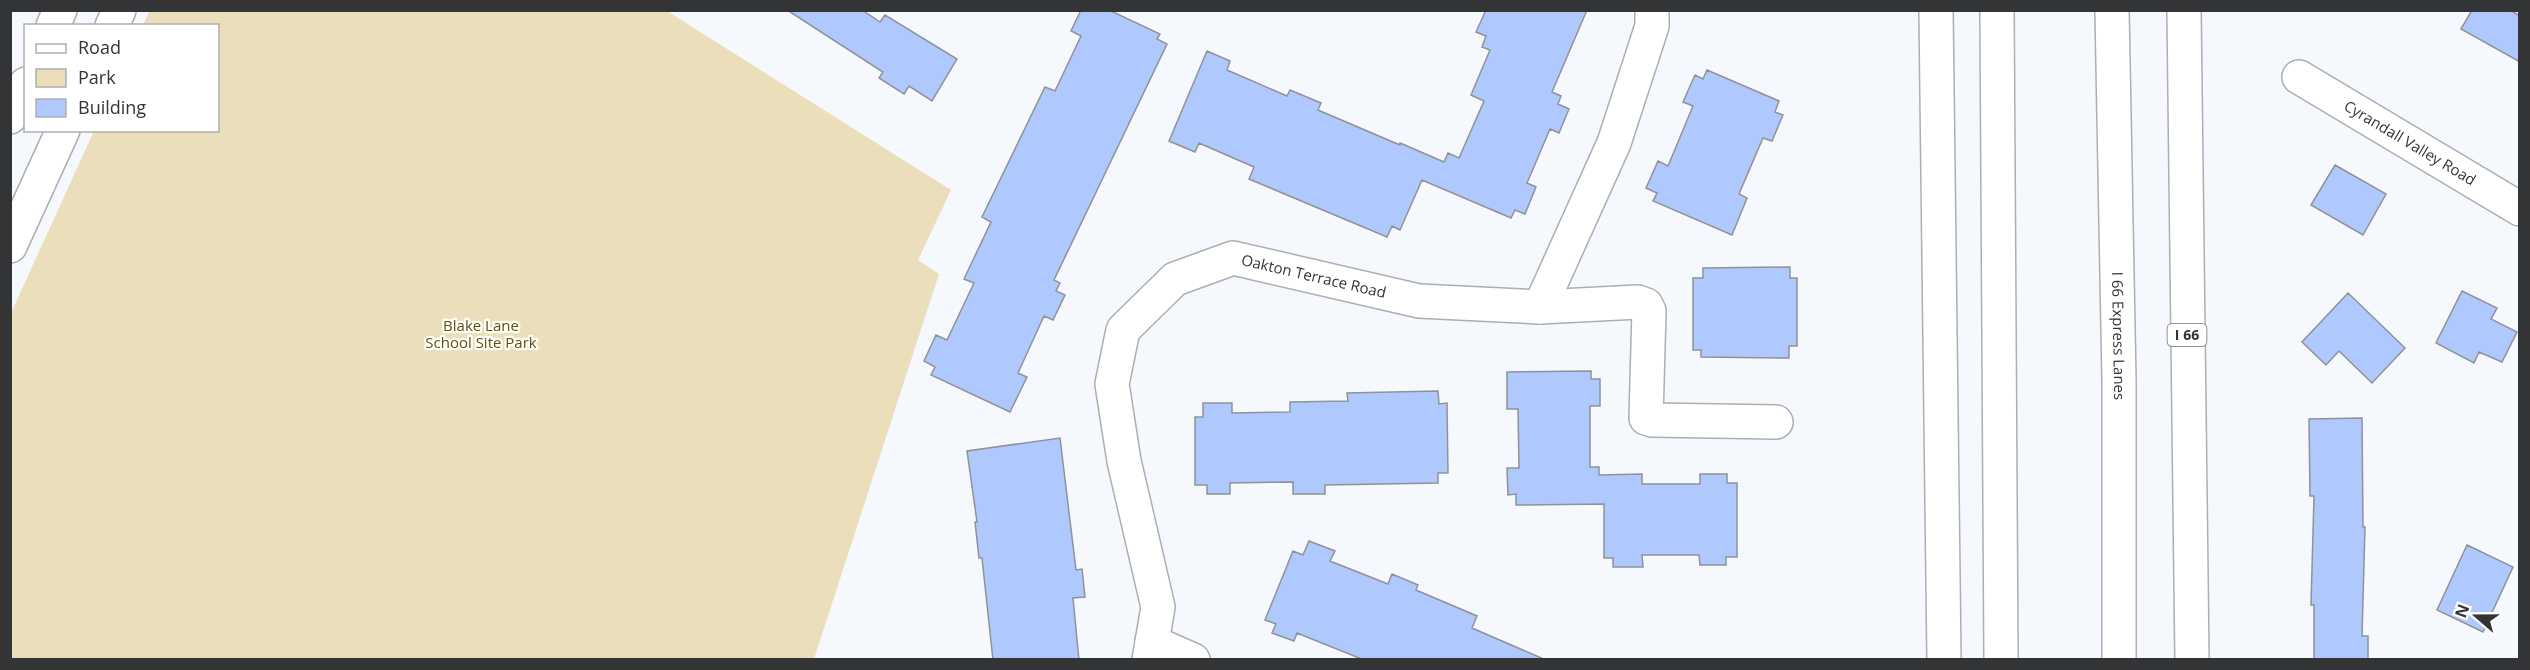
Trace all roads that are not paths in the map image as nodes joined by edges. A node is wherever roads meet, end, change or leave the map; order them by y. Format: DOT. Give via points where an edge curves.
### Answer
graph roads {
  1 [pos="60,10"];
  2 [pos="119,10"];
  3 [pos="1652,10"];
  4 [pos="1936,10"];
  5 [pos="1997,10"];
  6 [pos="2112,10"];
  7 [pos="2184,10"];
  8 [pos="54,24"];
  9 [pos="113,24"];
  10 [pos="2299,77"];
  11 [pos="24,88"];
  12 [pos="10,117"];
  13 [pos="62,132"];
  14 [pos="2520,209"];
  15 [pos="10,246"];
  16 [pos="1540,307"];
  17 [pos="1776,422"];
  18 [pos="1151,651"];
  19 [pos="1193,660"];
  20 [pos="1944,660"];
  21 [pos="2001,660"];
  22 [pos="2119,660"];
  23 [pos="2192,660"];
  1 -- 8 [label="main road"];
  2 -- 9 [label="main road"];
  3 -- 16 [label="main road" via="1652,26 1614,143"];
  4 -- 20 [label="main road"];
  5 -- 21 [label="main road"];
  6 -- 22 [label="main road, I 66 Express Lanes" via="2119,381"];
  7 -- 23 [label="main road, I 66"];
  10 -- 14 [label="main road, Cyrandall Valley Road"];
  11 -- 12 [label="main road"];
  13 -- 15 [label="main road"];
  16 -- 17 [label="main road, Oakton Terrace Road" via="1638,302 1646,305 1646,418"];
  16 -- 18 [label="main road, Oakton Terrace Road" via="1419,301 1233,258 1175,279 1123,330 1112,384 1124,461 1158,607"];
  18 -- 19 [label="main road"];
}
